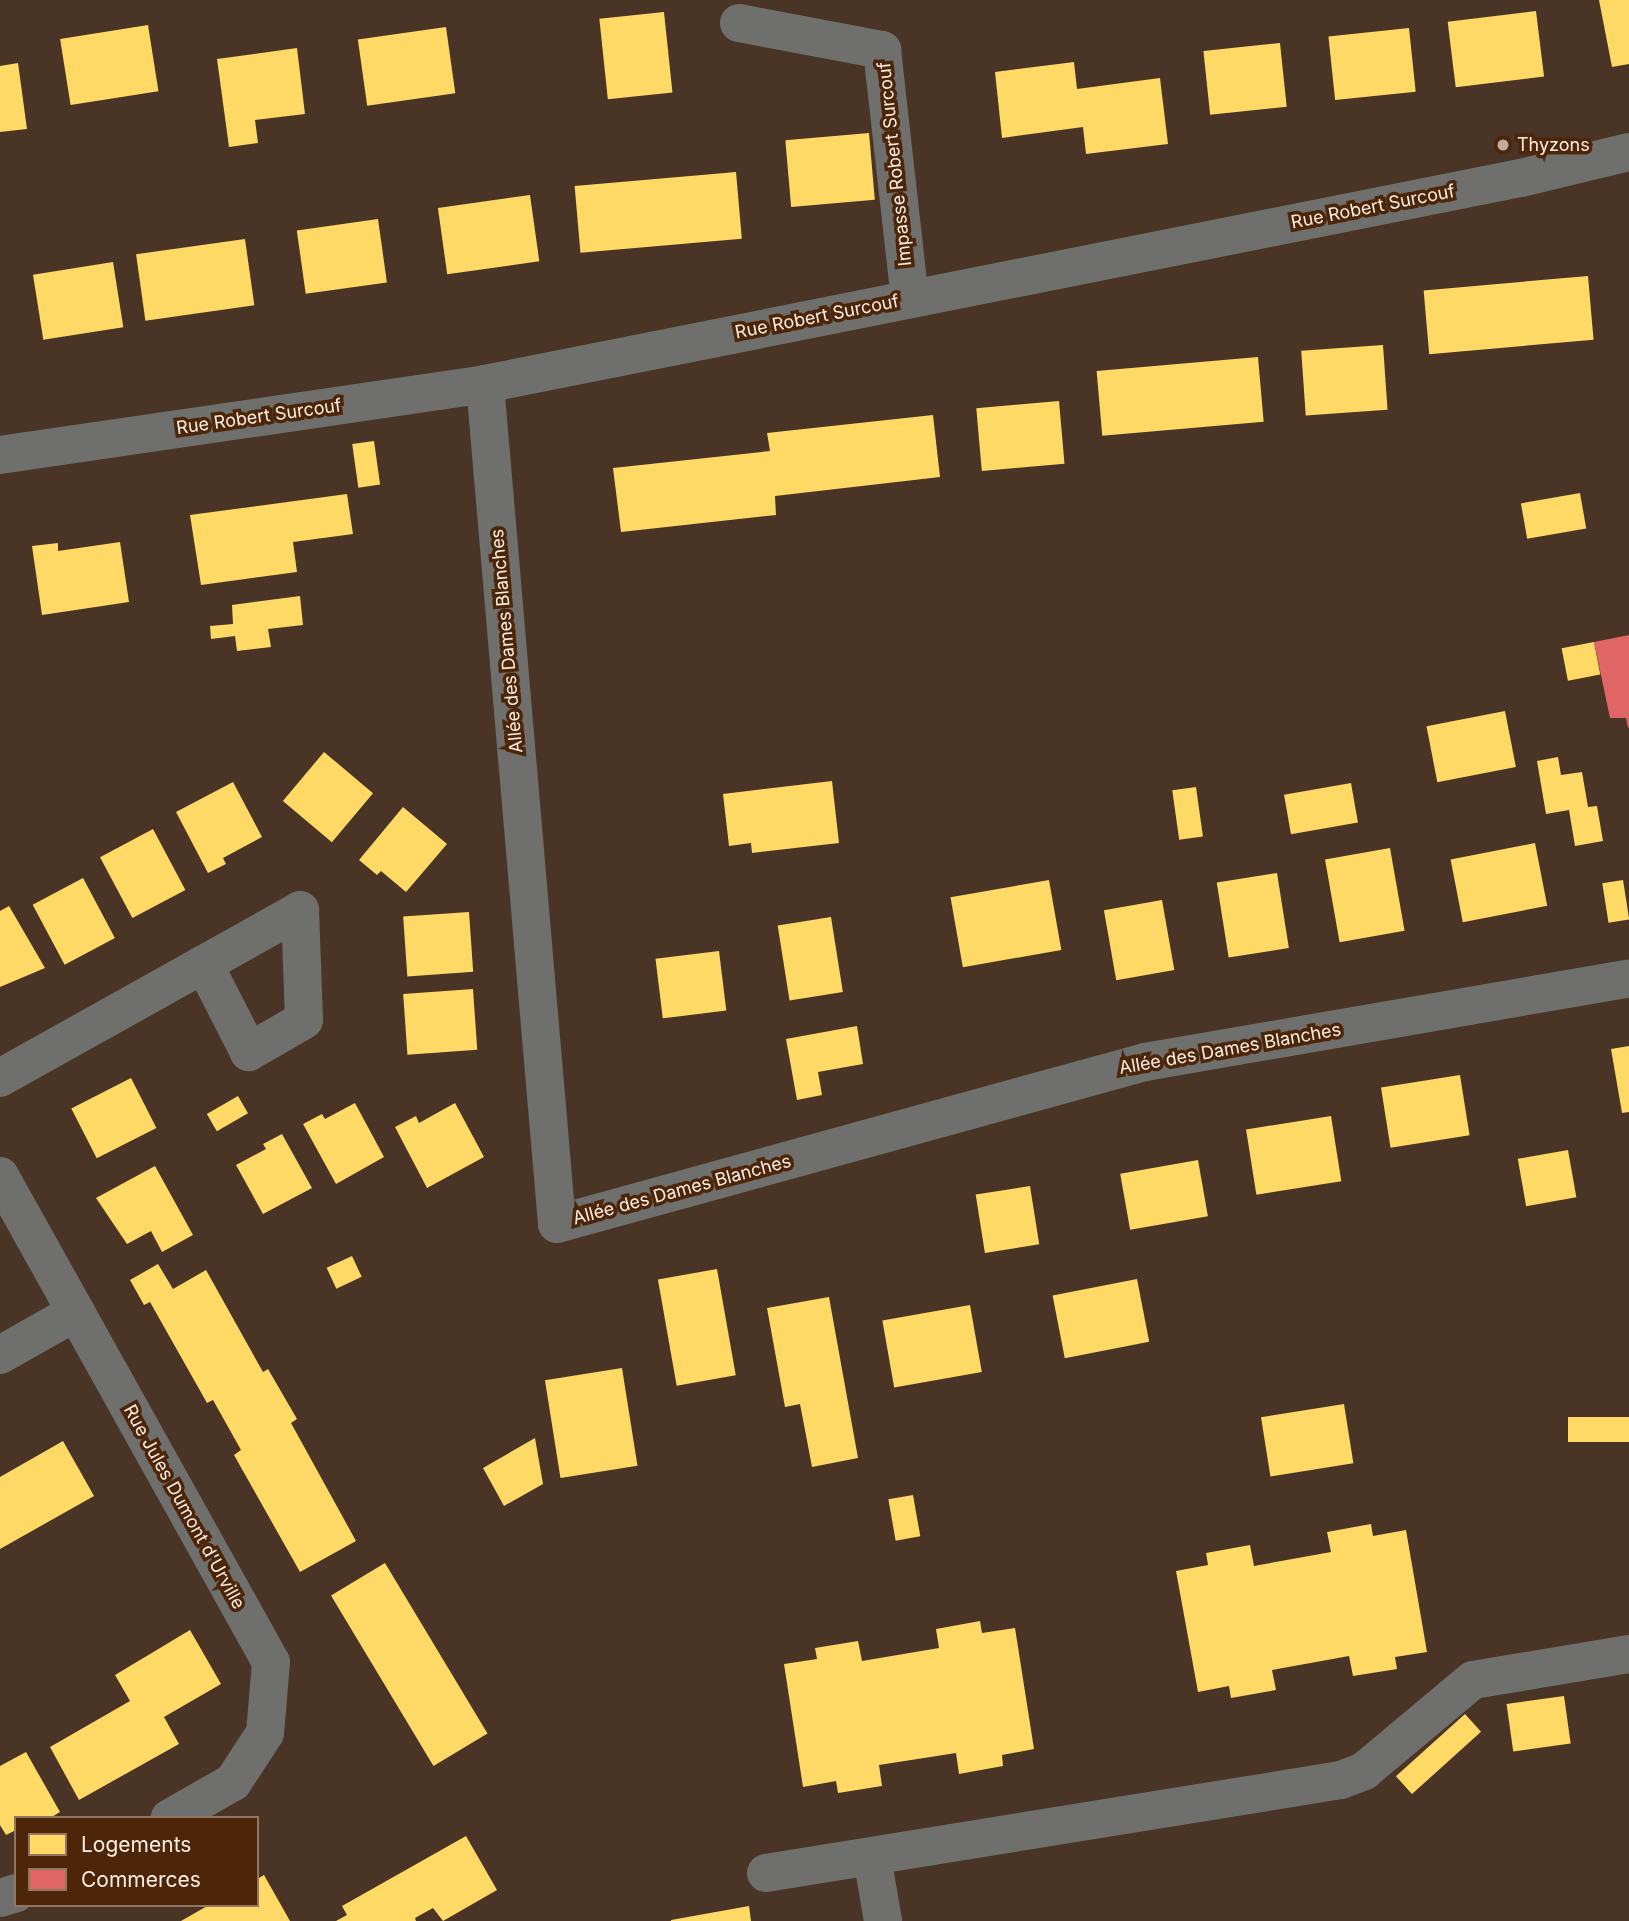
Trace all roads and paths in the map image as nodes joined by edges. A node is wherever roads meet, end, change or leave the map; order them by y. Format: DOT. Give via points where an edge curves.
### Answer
graph roads {
  1 [pos="739,23"];
  2 [pos="1629,152"];
  3 [pos="910,298"];
  4 [pos="485,384"];
  5 [pos="0,455"];
  6 [pos="204,964"];
  7 [pos="1629,978"];
  8 [pos="0,1078"];
  9 [pos="0,1176"];
  10 [pos="76,1312"];
  11 [pos="0,1354"];
  12 [pos="1629,1654"];
  13 [pos="174,1816"];
  14 [pos="872,1857"];
  15 [pos="766,1874"];
  16 [pos="883,1921"];
  1 -- 3 [label="street, Impasse Robert Surcouf" via="883,50"];
  2 -- 3 [label="street, Rue Robert Surcouf" via="1521,178"];
  3 -- 4 [label="street, Rue Robert Surcouf"];
  4 -- 5 [label="street, Rue Robert Surcouf"];
  4 -- 7 [label="street, Allée des Dames Blanches" via="557,1224 1145,1062"];
  6 -- 8 [label="street"];
  9 -- 10 [label="street, Rue Jules Dumont d'Urville"];
  10 -- 11 [label="street"];
  10 -- 13 [label="street, Rue Jules Dumont d'Urville" via="271,1662 265,1732 233,1782"];
  12 -- 14 [label="street" via="1473,1680 1374,1764 1341,1780"];
  14 -- 15 [label="street"];
  14 -- 16 [label="street"];
}
